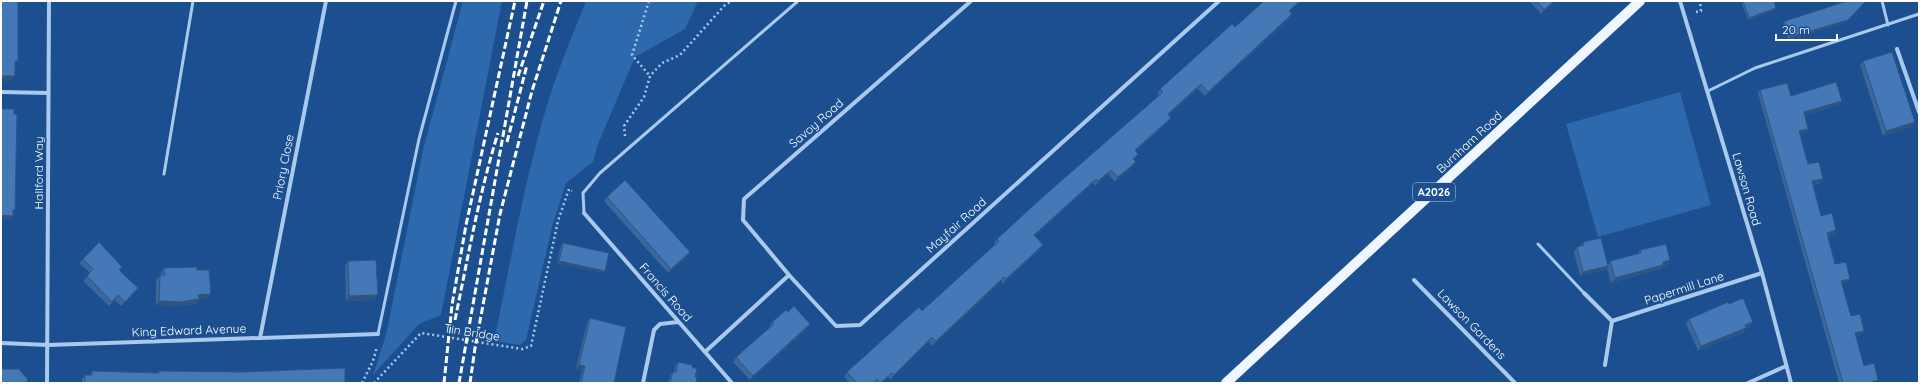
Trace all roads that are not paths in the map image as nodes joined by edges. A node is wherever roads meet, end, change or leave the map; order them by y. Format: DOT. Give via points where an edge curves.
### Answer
graph roads {
  1 [pos="49,1"];
  2 [pos="193,1"];
  3 [pos="326,1"];
  4 [pos="456,1"];
  5 [pos="798,1"];
  6 [pos="972,1"];
  7 [pos="1219,1"];
  8 [pos="1640,1"];
  9 [pos="1680,1"];
  10 [pos="1882,1"];
  11 [pos="1919,14"];
  12 [pos="1888,25"];
  13 [pos="1898,49"];
  14 [pos="1708,91"];
  15 [pos="1,92"];
  16 [pos="48,92"];
  17 [pos="1919,112"];
  18 [pos="164,174"];
  19 [pos="584,213"];
  20 [pos="1538,244"];
  21 [pos="1762,274"];
  22 [pos="789,275"];
  23 [pos="1414,280"];
  24 [pos="1584,293"];
  25 [pos="1612,321"];
  26 [pos="678,322"];
  27 [pos="378,334"];
  28 [pos="260,338"];
  29 [pos="1,343"];
  30 [pos="48,345"];
  31 [pos="705,352"];
  32 [pos="1605,365"];
  33 [pos="1786,366"];
  34 [pos="47,383"];
  35 [pos="643,383"];
  36 [pos="732,383"];
  37 [pos="1226,383"];
  38 [pos="1515,383"];
  39 [pos="1748,383"];
  40 [pos="1791,383"];
  1 -- 16 [label="street, Hallford Way"];
  2 -- 18 [label="lane"];
  3 -- 28 [label="street, Priory Close"];
  4 -- 27 [label="lane" via="419,139"];
  5 -- 19 [label="lane" via="600,173 583,193"];
  6 -- 22 [label="street, Savoy Road" via="744,199 743,220"];
  7 -- 22 [label="street, Mayfair Road" via="860,325 836,326"];
  8 -- 37 [label="main road, Burnham Road / A2026"];
  9 -- 14 [label="street, Lawson Road"];
  10 -- 12 [label="lane"];
  11 -- 12 [label="lane"];
  12 -- 14 [label="lane" via="1756,68"];
  13 -- 17 [label="street"];
  14 -- 21 [label="street, Lawson Road"];
  15 -- 16 [label="street"];
  16 -- 30 [label="street, Hallford Way"];
  19 -- 26 [label="street, Francis Road"];
  20 -- 24 [label="lane"];
  21 -- 25 [label="street, Papermill Lane"];
  21 -- 33 [label="street, Lawson Road"];
  22 -- 31 [label="street"];
  23 -- 38 [label="street, Lawson Gardens"];
  24 -- 25 [label="street"];
  25 -- 32 [label="street"];
  26 -- 31 [label="street, Francis Road"];
  26 -- 35 [label="street" via="660,324 654,330"];
  27 -- 28 [label="street, King Edward Avenue"];
  28 -- 30 [label="street, King Edward Avenue"];
  29 -- 30 [label="street, King Edward Avenue"];
  30 -- 34 [label="street, Hallford Way"];
  31 -- 36 [label="street, Francis Road"];
  33 -- 39 [label="street"];
  33 -- 40 [label="street, Lawson Road"];
}
